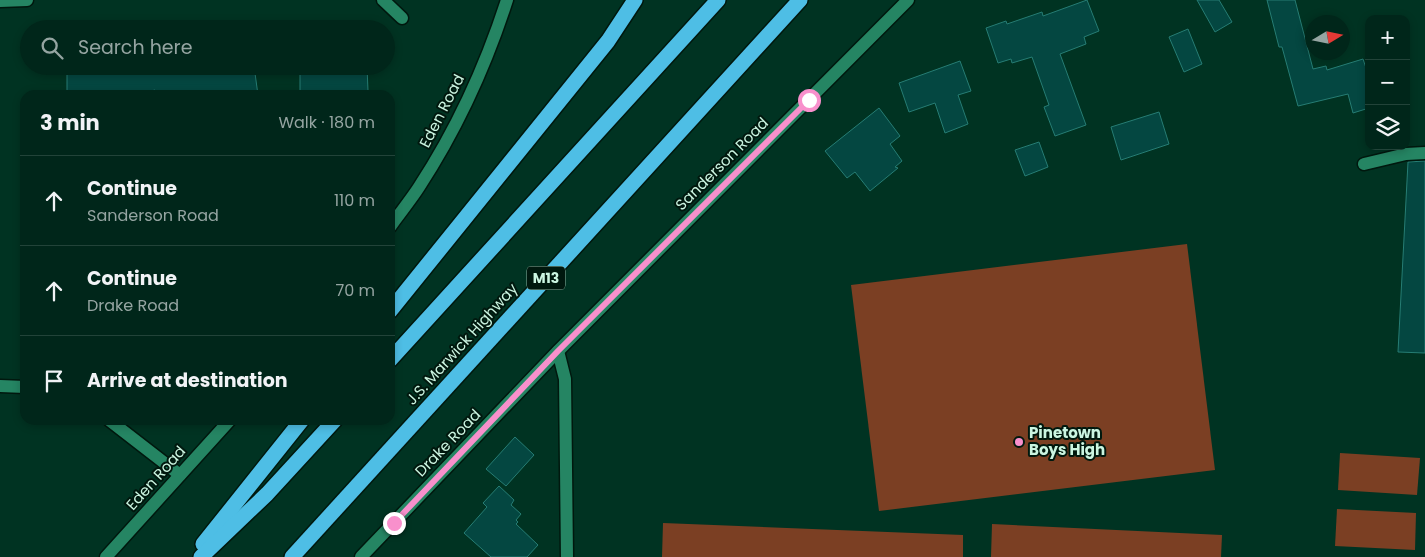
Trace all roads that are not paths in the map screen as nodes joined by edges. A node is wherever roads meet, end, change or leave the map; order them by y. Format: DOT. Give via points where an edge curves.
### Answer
graph roads {
  1 [pos="27,0"];
  2 [pos="384,0"];
  3 [pos="507,0"];
  4 [pos="635,0"];
  5 [pos="718,0"];
  6 [pos="800,0"];
  7 [pos="908,0"];
  8 [pos="0,1"];
  9 [pos="402,18"];
  10 [pos="1425,153"];
  11 [pos="1364,164"];
  12 [pos="395,220"];
  13 [pos="395,305"];
  14 [pos="558,351"];
  15 [pos="395,355"];
  16 [pos="0,386"];
  17 [pos="20,387"];
  18 [pos="115,425"];
  19 [pos="225,425"];
  20 [pos="298,425"];
  21 [pos="330,425"];
  22 [pos="180,475"];
  23 [pos="106,557"];
  24 [pos="193,557"];
  25 [pos="201,557"];
  26 [pos="292,557"];
  27 [pos="361,557"];
  28 [pos="567,557"];
  1 -- 8 [label="street"];
  2 -- 9 [label="street"];
  3 -- 12 [label="street, Eden Road" via="469,97 419,188"];
  4 -- 13 [label="highway" via="608,40"];
  5 -- 15 [label="highway"];
  6 -- 26 [label="highway, J.S. Marwick Highway / M13"];
  7 -- 14 [label="street, Sanderson Road"];
  10 -- 11 [label="street"];
  14 -- 27 [label="street, Drake Road"];
  14 -- 28 [label="street" via="565,379"];
  16 -- 17 [label="street"];
  18 -- 22 [label="street"];
  19 -- 22 [label="street, Eden Road"];
  20 -- 24 [label="highway"];
  21 -- 25 [label="highway" via="267,494"];
  22 -- 23 [label="street, Eden Road"];
}
